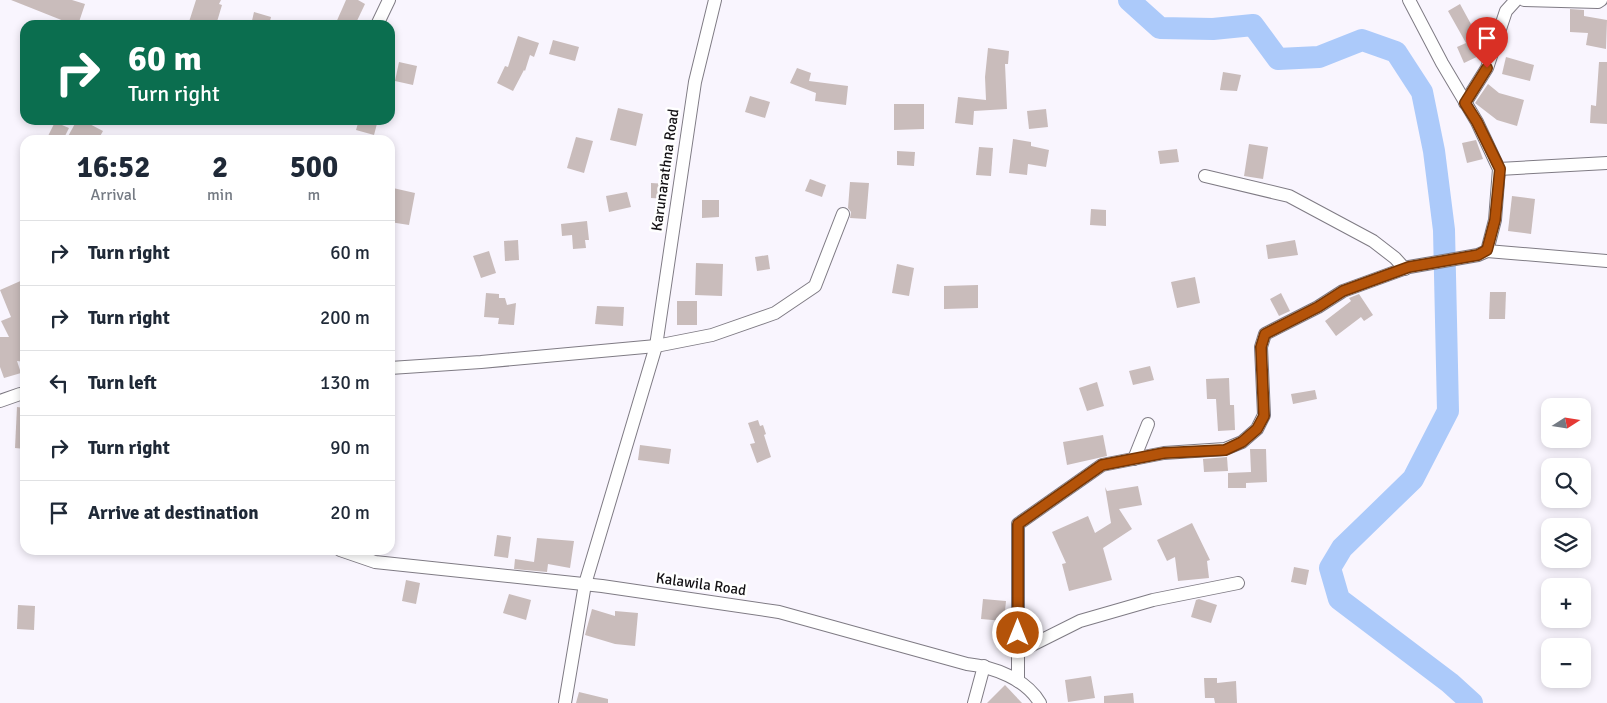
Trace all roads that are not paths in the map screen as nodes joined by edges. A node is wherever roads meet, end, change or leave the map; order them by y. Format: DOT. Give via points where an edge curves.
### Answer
graph roads {
  1 [pos="389,0"];
  2 [pos="714,0"];
  3 [pos="1409,0"];
  4 [pos="1516,0"];
  5 [pos="1524,0"];
  6 [pos="1601,0"];
  7 [pos="379,20"];
  8 [pos="1465,103"];
  9 [pos="1607,163"];
  10 [pos="1500,169"];
  11 [pos="1205,176"];
  12 [pos="843,214"];
  13 [pos="1483,253"];
  14 [pos="1607,261"];
  15 [pos="1407,268"];
  16 [pos="656,346"];
  17 [pos="395,368"];
  18 [pos="20,394"];
  19 [pos="0,401"];
  20 [pos="1148,424"];
  21 [pos="1134,459"];
  22 [pos="354,555"];
  23 [pos="1238,583"];
  24 [pos="584,584"];
  25 [pos="1018,652"];
  26 [pos="984,666"];
  27 [pos="1018,680"];
  28 [pos="565,703"];
  29 [pos="974,703"];
  30 [pos="1040,703"];
  1 -- 7 [label="street"];
  2 -- 16 [label="street, Karunarathna Road" via="695,82"];
  3 -- 8 [label="street"];
  4 -- 8 [label="street" via="1506,11 1487,68"];
  5 -- 6 [label="street"];
  8 -- 10 [label="street"];
  9 -- 10 [label="street"];
  10 -- 13 [label="street" via="1495,220"];
  11 -- 15 [label="street" via="1289,196 1372,241"];
  12 -- 16 [label="street" via="815,286 775,313 712,335"];
  13 -- 14 [label="street"];
  13 -- 15 [label="street"];
  15 -- 21 [label="street" via="1343,291 1265,334 1261,347 1264,416 1257,429 1242,442 1225,450 1164,453"];
  16 -- 17 [label="street"];
  16 -- 24 [label="street, Karunarathna Road"];
  18 -- 19 [label="street"];
  20 -- 21 [label="street"];
  21 -- 25 [label="street" via="1102,465 1018,524"];
  22 -- 24 [label="street, Kalawila Road" via="374,562"];
  23 -- 25 [label="street" via="1153,600 1080,621"];
  24 -- 26 [label="street, Kalawila Road" via="779,612"];
  24 -- 28 [label="street, Karunarathna Road"];
  25 -- 27 [label="street"];
  26 -- 27 [label="street, Kalawila Road"];
  26 -- 29 [label="street"];
  27 -- 30 [label="street, Kalawila Road"];
}
